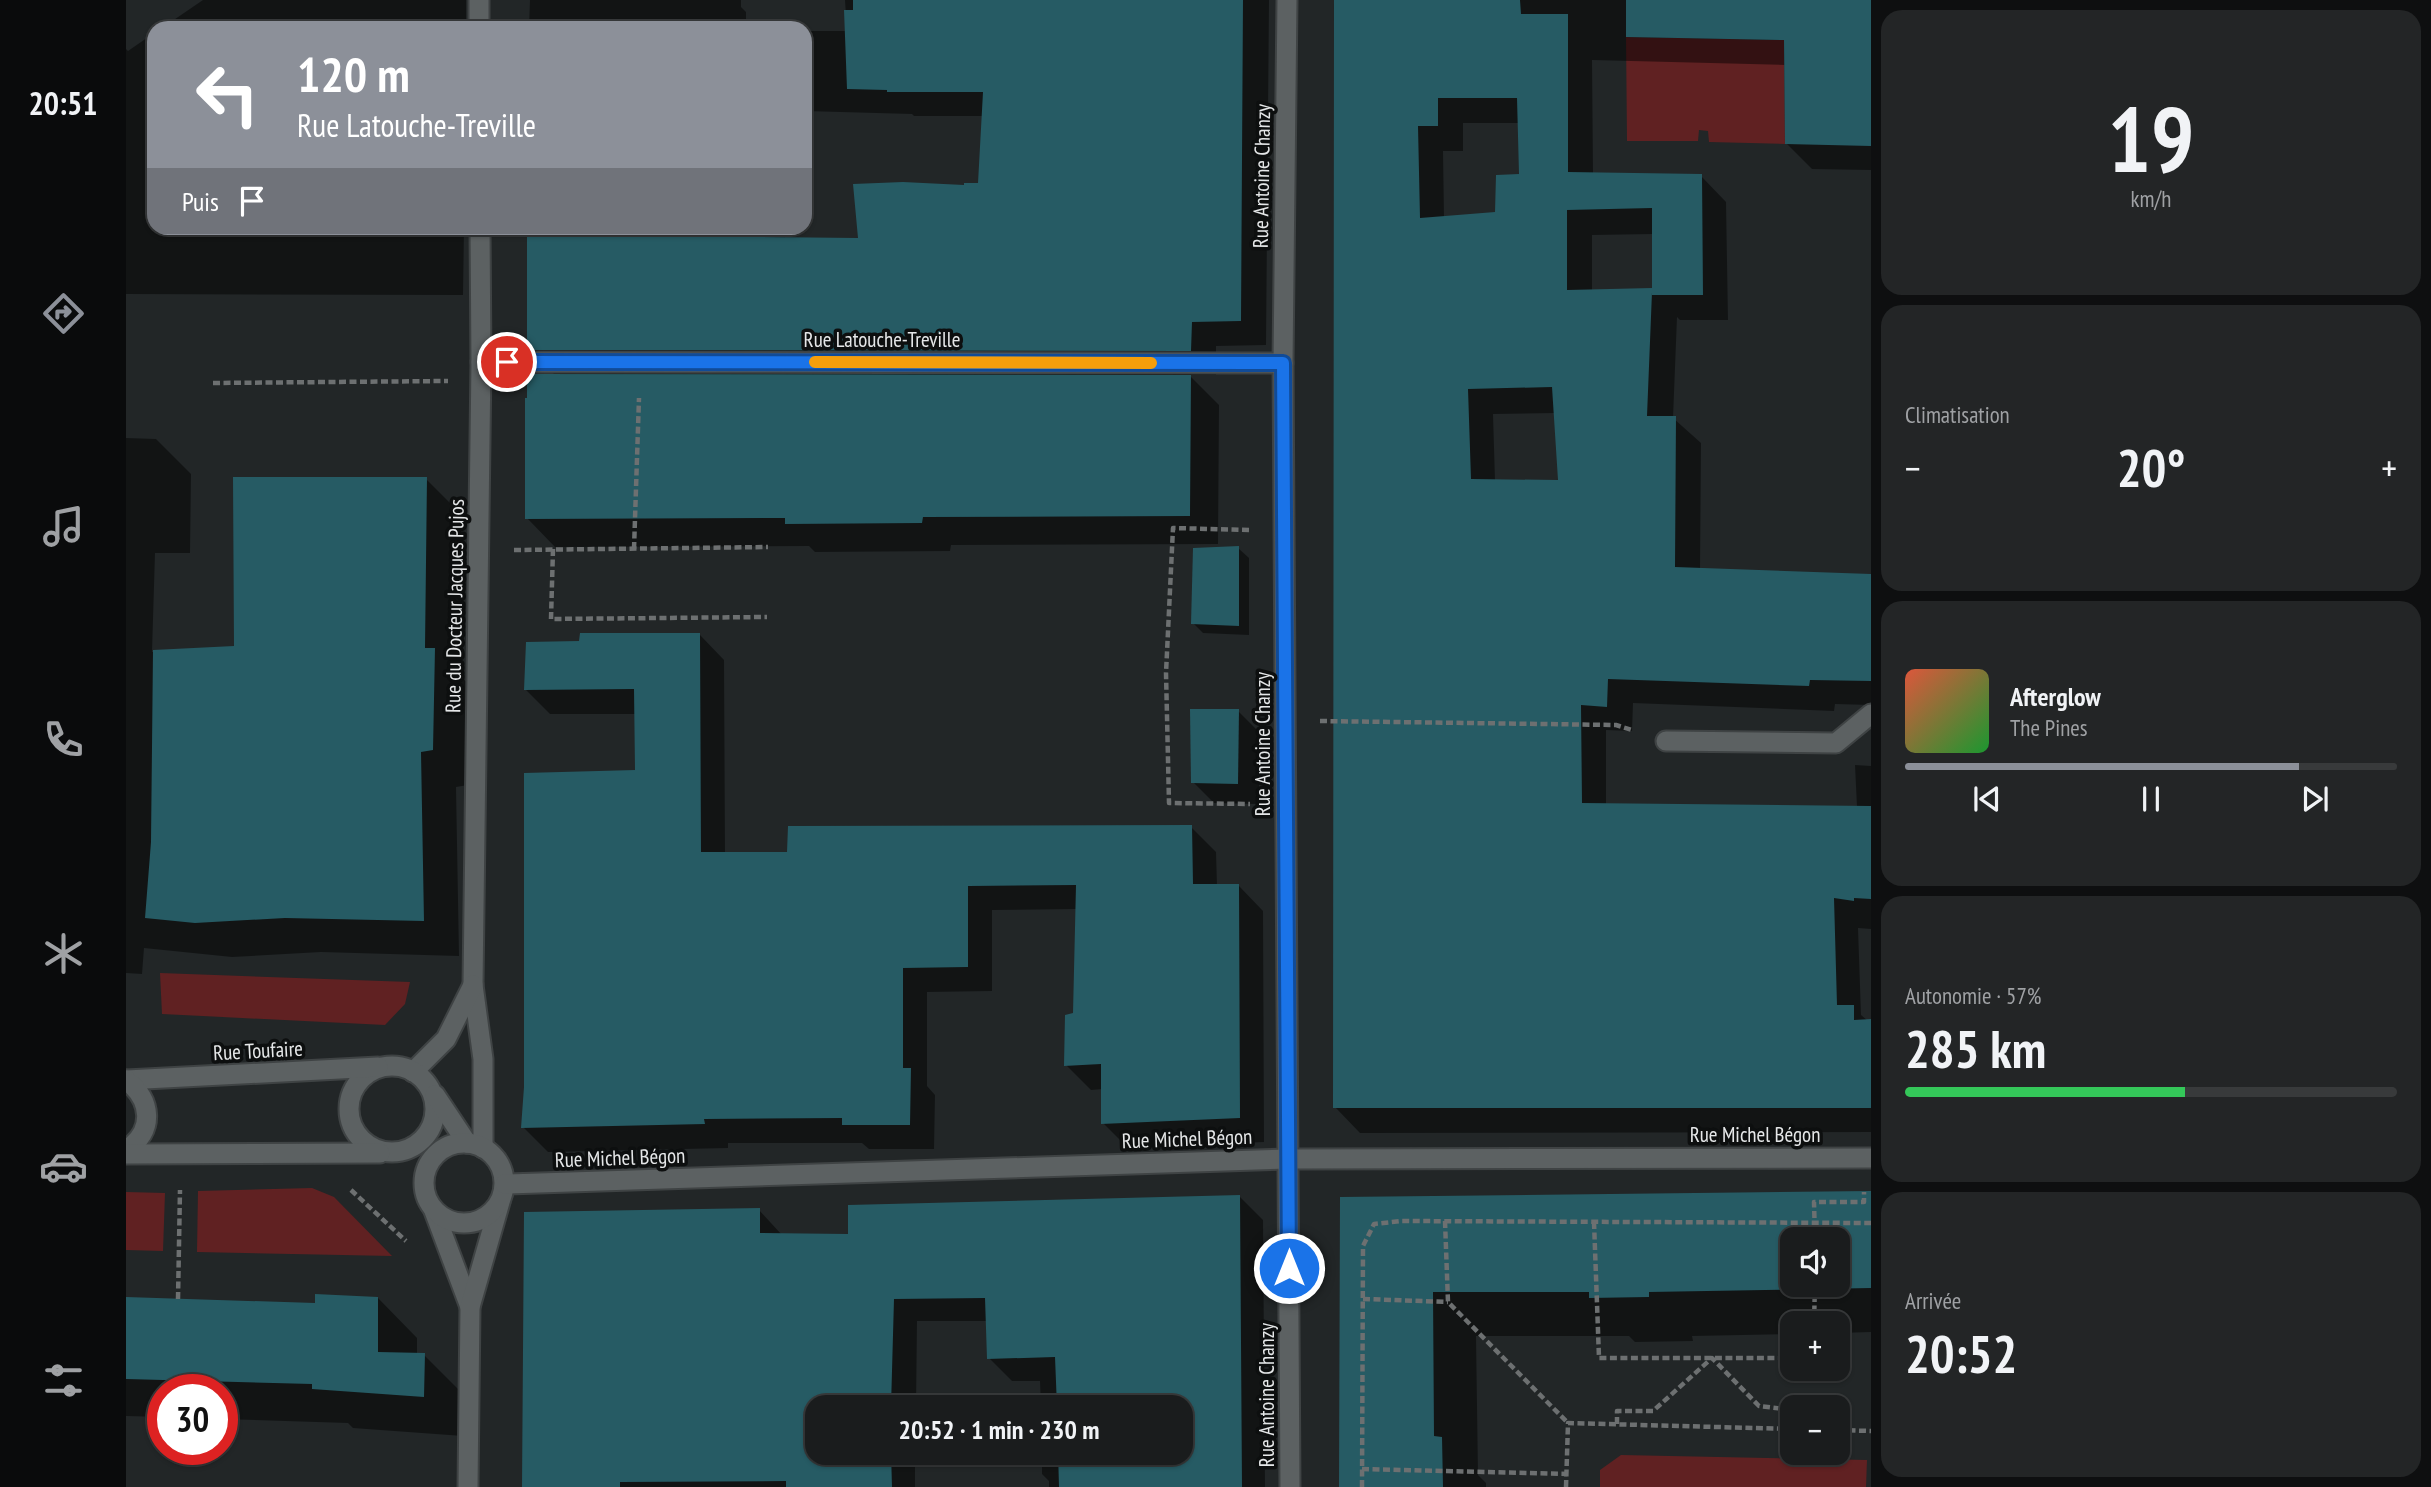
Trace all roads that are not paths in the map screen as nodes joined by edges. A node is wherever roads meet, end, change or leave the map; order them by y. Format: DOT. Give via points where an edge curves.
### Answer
graph roads {
  1 [pos="479,0"];
  2 [pos="1287,0"];
  3 [pos="479,21"];
  4 [pos="480,235"];
  5 [pos="1283,363"];
  6 [pos="480,372"];
  7 [pos="1871,714"];
  8 [pos="1666,741"];
  9 [pos="472,985"];
  10 [pos="393,1066"];
  11 [pos="413,1072"];
  12 [pos="126,1080"];
  13 [pos="429,1087"];
  14 [pos="475,1146"];
  15 [pos="126,1152"];
  16 [pos="395,1153"];
  17 [pos="1871,1158"];
  18 [pos="1288,1159"];
  19 [pos="424,1184"];
  20 [pos="503,1193"];
  21 [pos="434,1210"];
  22 [pos="470,1307"];
  23 [pos="468,1487"];
  24 [pos="1290,1487"];
  1 -- 3 [label="street"];
  2 -- 5 [label="street, Rue Antoine Chanzy"];
  4 -- 6 [label="street, Rue du Docteur Jacques Pujos"];
  5 -- 6 [label="street, Rue Latouche-Treville" via="640,362"];
  5 -- 18 [label="street, Rue Antoine Chanzy"];
  6 -- 9 [label="street, Rue du Docteur Jacques Pujos"];
  7 -- 8 [label="street" via="1836,743"];
  9 -- 11 [label="street, Rue du Docteur Jacques Pujos" via="446,1039"];
  9 -- 14 [label="street, Rue du Docteur Jacques Pujos" via="483,1059"];
  10 -- 11 [label="street"];
  10 -- 12 [label="street, Rue Toufaire"];
  10 -- 16 [label="street" via="365,1075 349,1099 348,1115 361,1141 373,1149"];
  11 -- 13 [label="street"];
  12 -- 15 [label="street" via="142,1095 146,1121 142,1136"];
  13 -- 14 [label="street"];
  13 -- 16 [label="street" via="435,1099 432,1126 414,1147"];
  14 -- 19 [label="street" via="454,1144 442,1150 426,1171"];
  14 -- 20 [label="street" via="499,1163"];
  15 -- 16 [label="street"];
  16 -- 19 [label="street"];
  17 -- 18 [label="street, Rue Michel Bégon"];
  18 -- 20 [label="street, Rue Michel Bégon"];
  18 -- 24 [label="street, Rue Antoine Chanzy"];
  19 -- 21 [label="street"];
  20 -- 21 [label="street" via="493,1212 470,1223 445,1219"];
  20 -- 22 [label="street"];
  21 -- 22 [label="street"];
  22 -- 23 [label="street"];
}
